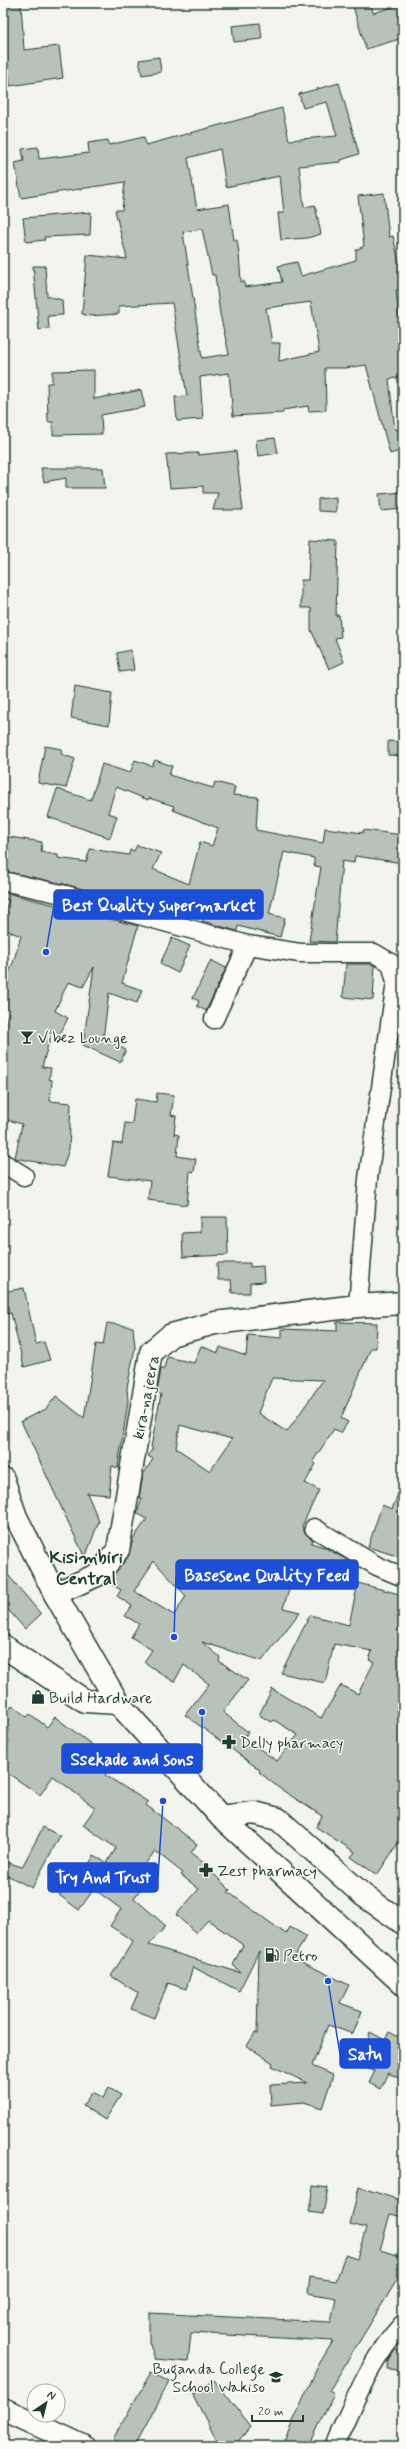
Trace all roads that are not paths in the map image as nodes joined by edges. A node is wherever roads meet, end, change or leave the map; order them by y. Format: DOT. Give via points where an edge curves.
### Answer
graph roads {
  1 [pos="3,881"];
  2 [pos="248,945"];
  3 [pos="214,1019"];
  4 [pos="3,1163"];
  5 [pos="24,1176"];
  6 [pos="403,1303"];
  7 [pos="358,1306"];
  8 [pos="3,1479"];
  9 [pos="314,1528"];
  10 [pos="403,1577"];
  11 [pos="55,1594"];
  12 [pos="3,1646"];
  13 [pos="118,1703"];
  14 [pos="221,1816"];
  15 [pos="403,1923"];
  16 [pos="403,1984"];
  17 [pos="403,2324"];
  18 [pos="3,2409"];
  19 [pos="83,2446"];
  20 [pos="334,2446"];
  1 -- 2 [label="street" via="66,895"];
  2 -- 3 [label="street"];
  2 -- 7 [label="street" via="300,953 374,953 391,963 396,982 368,1179"];
  4 -- 5 [label="street"];
  6 -- 7 [label="street, kira-najeera"];
  7 -- 11 [label="street, kira-najeera" via="215,1323 171,1335 151,1352 118,1550 99,1574"];
  8 -- 11 [label="street" via="16,1517"];
  9 -- 10 [label="street" via="377,1566"];
  11 -- 13 [label="street"];
  12 -- 13 [label="street" via="85,1702"];
  13 -- 14 [label="street"];
  14 -- 15 [label="street" via="254,1814 278,1819 363,1895"];
  14 -- 16 [label="street"];
  17 -- 20 [label="street" via="366,2376"];
  18 -- 19 [label="street"];
}
